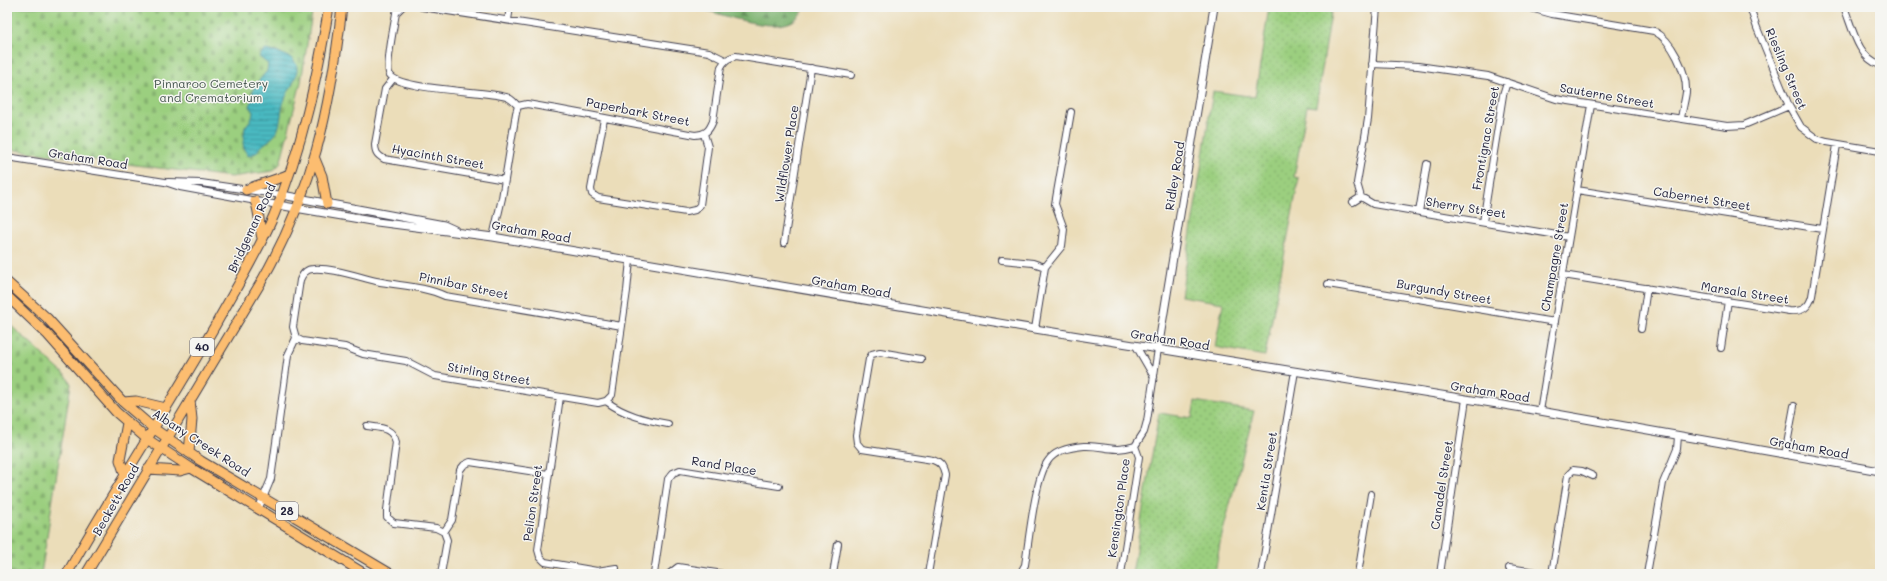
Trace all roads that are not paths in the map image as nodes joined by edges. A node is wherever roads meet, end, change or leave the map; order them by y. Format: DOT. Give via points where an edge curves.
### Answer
graph roads {
  1 [pos="329,7"];
  2 [pos="342,7"];
  3 [pos="402,7"];
  4 [pos="422,7"];
  5 [pos="510,7"];
  6 [pos="1214,7"];
  7 [pos="1377,7"];
  8 [pos="1526,7"];
  9 [pos="1553,7"];
  10 [pos="1750,7"];
  11 [pos="1844,7"];
  12 [pos="1552,14"];
  13 [pos="508,20"];
  14 [pos="320,57"];
  15 [pos="335,59"];
  16 [pos="725,60"];
  17 [pos="1372,64"];
  18 [pos="1880,65"];
  19 [pos="811,68"];
  20 [pos="851,75"];
  21 [pos="393,79"];
  22 [pos="1507,82"];
  23 [pos="518,106"];
  24 [pos="1591,106"];
  25 [pos="1789,106"];
  26 [pos="1071,112"];
  27 [pos="604,119"];
  28 [pos="1681,120"];
  29 [pos="704,134"];
  30 [pos="1837,145"];
  31 [pos="1880,151"];
  32 [pos="7,157"];
  33 [pos="315,160"];
  34 [pos="1427,164"];
  35 [pos="289,174"];
  36 [pos="505,180"];
  37 [pos="165,182"];
  38 [pos="246,190"];
  39 [pos="1577,190"];
  40 [pos="282,195"];
  41 [pos="1361,197"];
  42 [pos="301,199"];
  43 [pos="255,201"];
  44 [pos="1353,202"];
  45 [pos="327,204"];
  46 [pos="278,205"];
  47 [pos="297,208"];
  48 [pos="1419,212"];
  49 [pos="1483,222"];
  50 [pos="1822,229"];
  51 [pos="456,231"];
  52 [pos="493,237"];
  53 [pos="1569,237"];
  54 [pos="262,238"];
  55 [pos="784,243"];
  56 [pos="630,260"];
  57 [pos="1002,260"];
  58 [pos="1045,267"];
  59 [pos="1563,275"];
  60 [pos="7,282"];
  61 [pos="1328,284"];
  62 [pos="1647,288"];
  63 [pos="7,296"];
  64 [pos="1728,301"];
  65 [pos="1555,322"];
  66 [pos="622,326"];
  67 [pos="1035,329"];
  68 [pos="1641,329"];
  69 [pos="296,338"];
  70 [pos="1136,346"];
  71 [pos="1721,348"];
  72 [pos="1158,349"];
  73 [pos="922,359"];
  74 [pos="1295,371"];
  75 [pos="1154,377"];
  76 [pos="560,397"];
  77 [pos="1466,399"];
  78 [pos="190,400"];
  79 [pos="123,402"];
  80 [pos="606,402"];
  81 [pos="1794,406"];
  82 [pos="166,408"];
  83 [pos="1540,411"];
  84 [pos="127,423"];
  85 [pos="668,424"];
  86 [pos="367,426"];
  87 [pos="153,428"];
  88 [pos="1678,436"];
  89 [pos="166,438"];
  90 [pos="147,439"];
  91 [pos="1135,446"];
  92 [pos="160,448"];
  93 [pos="188,453"];
  94 [pos="1786,455"];
  95 [pos="191,468"];
  96 [pos="148,469"];
  97 [pos="1880,471"];
  98 [pos="548,474"];
  99 [pos="126,476"];
  100 [pos="1593,476"];
  101 [pos="779,486"];
  102 [pos="1371,494"];
  103 [pos="264,498"];
  104 [pos="258,510"];
  105 [pos="444,532"];
  106 [pos="838,544"];
  107 [pos="616,568"];
  108 [pos="1509,568"];
  109 [pos="67,574"];
  110 [pos="86,574"];
  111 [pos="365,574"];
  112 [pos="391,574"];
  113 [pos="441,574"];
  114 [pos="654,574"];
  115 [pos="669,574"];
  116 [pos="723,574"];
  117 [pos="833,574"];
  118 [pos="928,574"];
  119 [pos="1020,574"];
  120 [pos="1121,574"];
  121 [pos="1261,574"];
  122 [pos="1358,574"];
  123 [pos="1440,574"];
  124 [pos="1551,574"];
  125 [pos="1647,574"];
  1 -- 14 [label="main road, Bridgeman Road / 40"];
  2 -- 15 [label="main road, 40"];
  3 -- 21 [label="street" via="396,13 388,68"];
  4 -- 13 [label="street"];
  5 -- 13 [label="street"];
  6 -- 72 [label="street, Ridley Road"];
  7 -- 17 [label="street"];
  8 -- 12 [label="street"];
  9 -- 12 [label="street"];
  10 -- 25 [label="street, Riesling Street"];
  11 -- 18 [label="street" via="1865,56"];
  12 -- 28 [label="street" via="1661,34 1670,45 1684,79 1686,93"];
  13 -- 16 [label="street" via="708,52"];
  14 -- 15 [label="main road"];
  14 -- 35 [label="main road, Bridgeman Road / 40" via="304,128"];
  15 -- 33 [label="main road, 40" via="327,111"];
  16 -- 19 [label="street" via="736,56"];
  16 -- 29 [label="street, Paperbark Street" via="721,67 713,121 710,130"];
  17 -- 22 [label="street, Sauterne Street" via="1434,68 1488,76"];
  17 -- 41 [label="street" via="1368,120 1357,183"];
  19 -- 20 [label="street"];
  19 -- 55 [label="street, Wildflower Place"];
  21 -- 23 [label="street" via="439,89 507,97"];
  21 -- 36 [label="street, Hyacinth Street" via="385,89 375,144 378,156"];
  22 -- 24 [label="street, Sauterne Street" via="1556,99"];
  22 -- 49 [label="street, Frontignac Street"];
  23 -- 27 [label="street, Paperbark Street" via="527,104 592,114"];
  23 -- 36 [label="street"];
  24 -- 28 [label="street, Sauterne Street"];
  24 -- 39 [label="street, Champagne Street"];
  25 -- 28 [label="street, Sauterne Street" via="1735,127"];
  25 -- 30 [label="street, Riesling Street" via="1797,121 1809,134"];
  26 -- 58 [label="street" via="1055,204 1064,229 1064,238 1058,253"];
  27 -- 29 [label="street, Paperbark Street" via="695,135"];
  27 -- 29 [label="street" via="592,194 598,198 686,212 695,210 700,205 708,148"];
  30 -- 31 [label="street, Riesling Street"];
  30 -- 50 [label="street, Marsala Street"];
  32 -- 37 [label="street, Graham Road"];
  33 -- 42 [label="main road, 40"];
  33 -- 45 [label="main road" via="322,176"];
  34 -- 48 [label="street"];
  35 -- 38 [label="main road"];
  35 -- 40 [label="main road, Bridgeman Road / 40"];
  36 -- 52 [label="street"];
  37 -- 38 [label="street, Graham Road" via="201,183"];
  37 -- 43 [label="street, Graham Road"];
  38 -- 40 [label="street, Graham Road"];
  39 -- 50 [label="street, Cabernet Street"];
  39 -- 53 [label="street, Champagne Street"];
  40 -- 42 [label="street, Graham Road"];
  40 -- 46 [label="main road, Bridgeman Road / 40"];
  41 -- 44 [label="street"];
  41 -- 48 [label="street, Sherry Street" via="1373,204"];
  42 -- 45 [label="street, Graham Road"];
  42 -- 47 [label="main road, 40"];
  43 -- 46 [label="street, Graham Road"];
  43 -- 54 [label="main road"];
  45 -- 51 [label="street, Graham Road" via="444,225"];
  46 -- 47 [label="street, Graham Road"];
  46 -- 54 [label="main road, Bridgeman Road / 40"];
  47 -- 51 [label="street, Graham Road" via="392,224"];
  47 -- 78 [label="main road, 40" via="271,265"];
  48 -- 49 [label="street, Sherry Street"];
  49 -- 53 [label="street, Sherry Street"];
  50 -- 64 [label="street, Marsala Street" via="1812,296 1806,307 1794,311"];
  51 -- 52 [label="street, Graham Road"];
  52 -- 56 [label="street, Graham Road"];
  53 -- 59 [label="street, Champagne Street"];
  54 -- 82 [label="main road, Bridgeman Road / 40" via="238,286"];
  56 -- 66 [label="street"];
  56 -- 67 [label="street, Graham Road"];
  57 -- 58 [label="street" via="1033,263"];
  58 -- 67 [label="street"];
  59 -- 62 [label="street, Marsala Street"];
  59 -- 65 [label="street, Champagne Street"];
  60 -- 79 [label="main road, Albany Creek Road / 28" via="47,318"];
  61 -- 65 [label="street, Burgundy Street"];
  62 -- 64 [label="street, Marsala Street"];
  62 -- 68 [label="street"];
  63 -- 84 [label="main road, 28" via="48,335"];
  64 -- 71 [label="street"];
  65 -- 83 [label="street, Champagne Street"];
  66 -- 69 [label="street, Pinnibar Street" via="445,296 432,290 375,281 359,275 313,269 303,274 300,280 293,327"];
  66 -- 80 [label="street" via="612,395"];
  67 -- 70 [label="street, Graham Road"];
  69 -- 76 [label="street, Stirling Street" via="406,361 435,376"];
  69 -- 103 [label="street" via="288,355 271,479"];
  70 -- 72 [label="street, Graham Road"];
  70 -- 75 [label="street"];
  72 -- 74 [label="street, Graham Road"];
  72 -- 75 [label="street, Kensington Place"];
  73 -- 118 [label="street" via="880,352 872,354 856,435 857,443 862,449 933,460 943,467 944,475"];
  74 -- 77 [label="street, Graham Road"];
  74 -- 121 [label="street, Kentia Street"];
  75 -- 91 [label="street, Kensington Place" via="1144,432"];
  76 -- 80 [label="street, Stirling Street"];
  76 -- 98 [label="street, Pelion Street"];
  77 -- 83 [label="street, Graham Road"];
  77 -- 123 [label="street, Canadel Street"];
  78 -- 89 [label="main road, 40"];
  78 -- 93 [label="main road" via="192,419"];
  79 -- 82 [label="main road"];
  79 -- 87 [label="main road, Albany Creek Road / 28"];
  80 -- 85 [label="street" via="647,421"];
  81 -- 94 [label="street"];
  82 -- 87 [label="main road, Bridgeman Road / 40"];
  83 -- 88 [label="street, Graham Road"];
  84 -- 90 [label="main road, 28"];
  84 -- 99 [label="main road" via="120,460"];
  86 -- 105 [label="street" via="389,430 394,434 396,442 387,517 394,523 436,528"];
  87 -- 89 [label="main road, Albany Creek Road / 28"];
  87 -- 90 [label="main road, Bridgeman Road / 40"];
  88 -- 94 [label="street, Graham Road"];
  88 -- 125 [label="street" via="1677,449 1663,483"];
  89 -- 92 [label="main road, Beckett Road / 40"];
  89 -- 93 [label="main road, Albany Creek Road / 28"];
  90 -- 92 [label="main road, 28"];
  90 -- 99 [label="main road, Beckett Road / 40"];
  91 -- 119 [label="street" via="1113,450 1085,446 1064,449 1049,459 1041,473 1025,565"];
  91 -- 120 [label="street, Kensington Place" via="1139,457"];
  92 -- 95 [label="main road, 28"];
  92 -- 96 [label="main road, Beckett Road / 40"];
  93 -- 103 [label="main road, Albany Creek Road / 28"];
  94 -- 97 [label="street, Graham Road"];
  95 -- 96 [label="main road" via="180,471"];
  95 -- 104 [label="main road, 28"];
  96 -- 110 [label="main road, Beckett Road / 40"];
  98 -- 105 [label="street" via="470,462 464,465 460,470 452,520"];
  98 -- 107 [label="street, Pelion Street" via="538,550 540,557 545,562 596,571"];
  99 -- 109 [label="main road, Beckett Road / 40"];
  100 -- 124 [label="street" via="1573,470 1568,475"];
  101 -- 114 [label="street, Rand Place" via="680,470 673,473 668,479"];
  102 -- 122 [label="street"];
  103 -- 104 [label="street"];
  103 -- 112 [label="main road, Albany Creek Road / 28"];
  104 -- 111 [label="main road, 28"];
  105 -- 113 [label="street" via="447,540"];
  106 -- 117 [label="street"];
  108 -- 124 [label="street"];
  115 -- 116 [label="street" via="678,568"];
}
